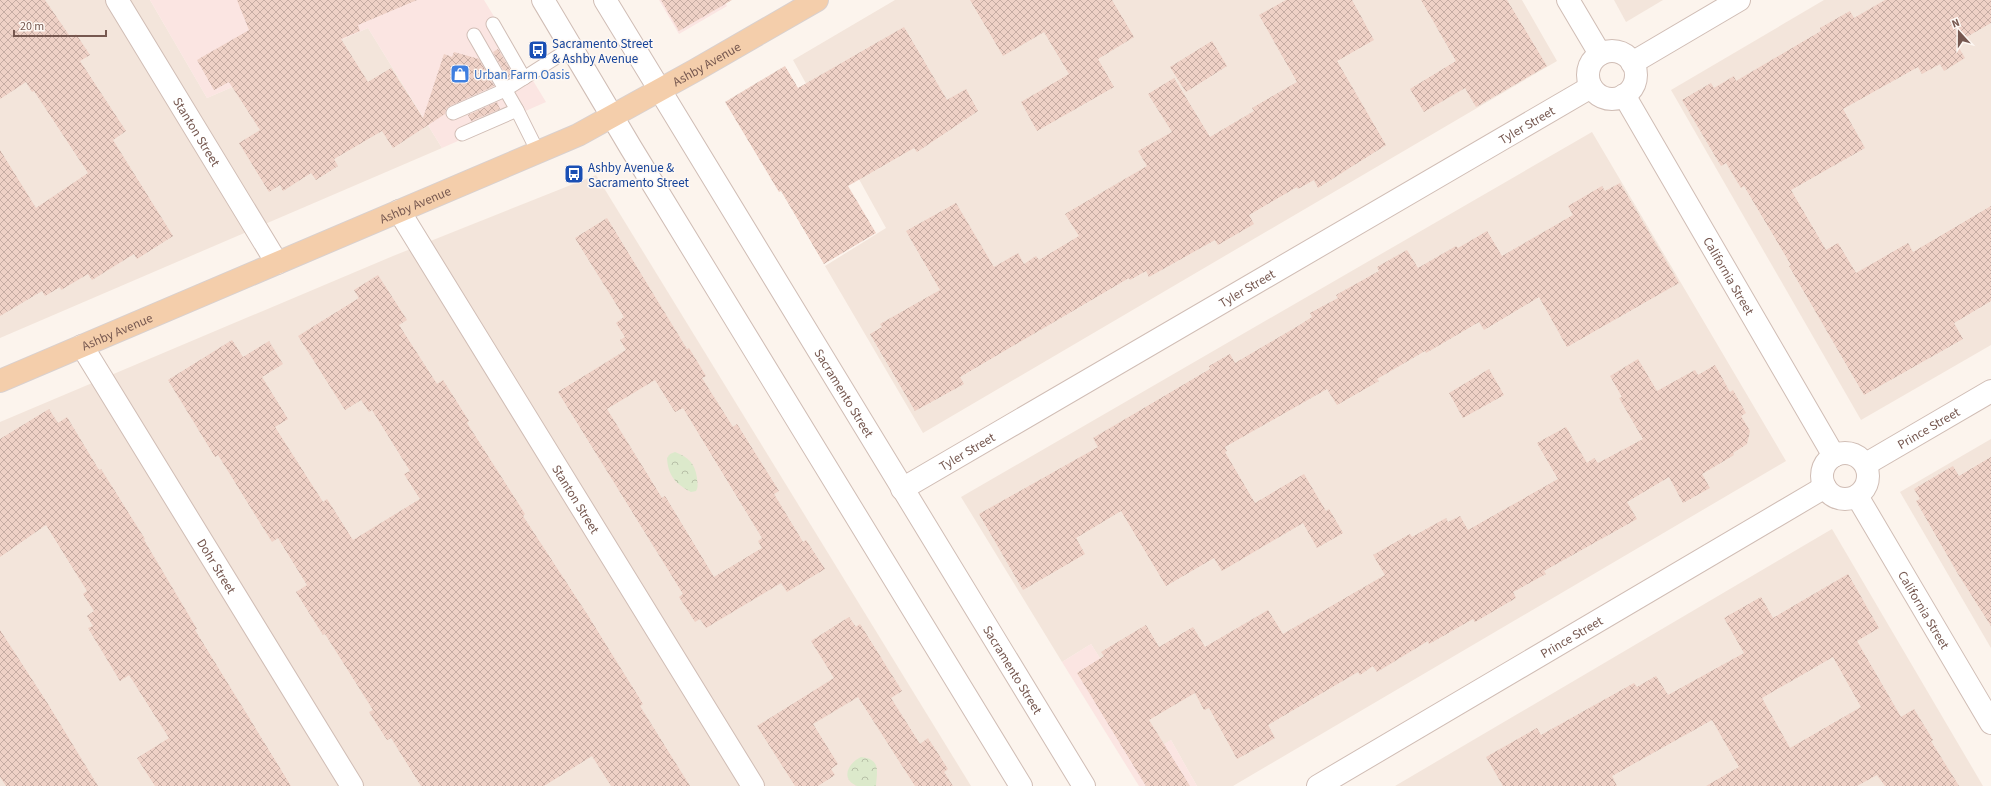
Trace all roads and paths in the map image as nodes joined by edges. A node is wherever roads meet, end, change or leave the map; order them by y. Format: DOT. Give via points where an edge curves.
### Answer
graph roads {
  1 [pos="117,0"];
  2 [pos="543,0"];
  3 [pos="605,0"];
  4 [pos="817,0"];
  5 [pos="1568,0"];
  6 [pos="1739,0"];
  7 [pos="493,24"];
  8 [pos="474,35"];
  9 [pos="571,48"];
  10 [pos="1600,54"];
  11 [pos="1632,63"];
  12 [pos="524,78"];
  13 [pos="1591,87"];
  14 [pos="505,90"];
  15 [pos="660,90"];
  16 [pos="1624,95"];
  17 [pos="517,110"];
  18 [pos="453,113"];
  19 [pos="612,116"];
  20 [pos="462,134"];
  21 [pos="538,152"];
  22 [pos="399,211"];
  23 [pos="277,263"];
  24 [pos="82,346"];
  25 [pos="0,381"];
  26 [pos="1991,391"];
  27 [pos="1834,456"];
  28 [pos="1866,464"];
  29 [pos="1825,487"];
  30 [pos="902,489"];
  31 [pos="1858,496"];
  32 [pos="1991,723"];
  33 [pos="352,786"];
  34 [pos="753,786"];
  35 [pos="1021,786"];
  36 [pos="1084,786"];
  37 [pos="1318,786"];
  1 -- 23 [label="street, Stanton Street"];
  2 -- 9 [label="street"];
  3 -- 15 [label="street, Sacramento Street"];
  4 -- 15 [label="main road, Ashby Avenue"];
  5 -- 10 [label="street"];
  6 -- 11 [label="street"];
  7 -- 12 [label="lane"];
  8 -- 14 [label="lane"];
  9 -- 12 [label="lane"];
  9 -- 19 [label="street"];
  10 -- 11 [label="street" via="1614,51 1628,57"];
  10 -- 13 [label="street" via="1594,59 1588,72"];
  11 -- 16 [label="street" via="1636,77 1634,84"];
  12 -- 14 [label="lane"];
  13 -- 16 [label="street" via="1602,97 1618,98"];
  13 -- 30 [label="street, Tyler Street"];
  14 -- 17 [label="lane"];
  14 -- 18 [label="lane"];
  15 -- 19 [label="main road, Ashby Avenue"];
  15 -- 30 [label="street, Sacramento Street"];
  16 -- 27 [label="street, California Street"];
  17 -- 20 [label="lane"];
  17 -- 21 [label="lane"];
  19 -- 21 [label="main road, Ashby Avenue" via="578,135"];
  19 -- 35 [label="street"];
  21 -- 22 [label="main road, Ashby Avenue"];
  22 -- 23 [label="main road, Ashby Avenue"];
  22 -- 34 [label="street, Stanton Street"];
  23 -- 24 [label="main road, Ashby Avenue"];
  24 -- 25 [label="main road, Ashby Avenue"];
  24 -- 33 [label="street, Dohr Street"];
  26 -- 28 [label="street, Prince Street"];
  27 -- 28 [label="street" via="1841,453 1855,454"];
  27 -- 29 [label="street" via="1824,466 1822,481"];
  28 -- 31 [label="street" via="1867,485"];
  29 -- 31 [label="street" via="1830,493 1843,499"];
  29 -- 37 [label="street, Prince Street"];
  30 -- 36 [label="street, Sacramento Street"];
  31 -- 32 [label="street, California Street"];
}
